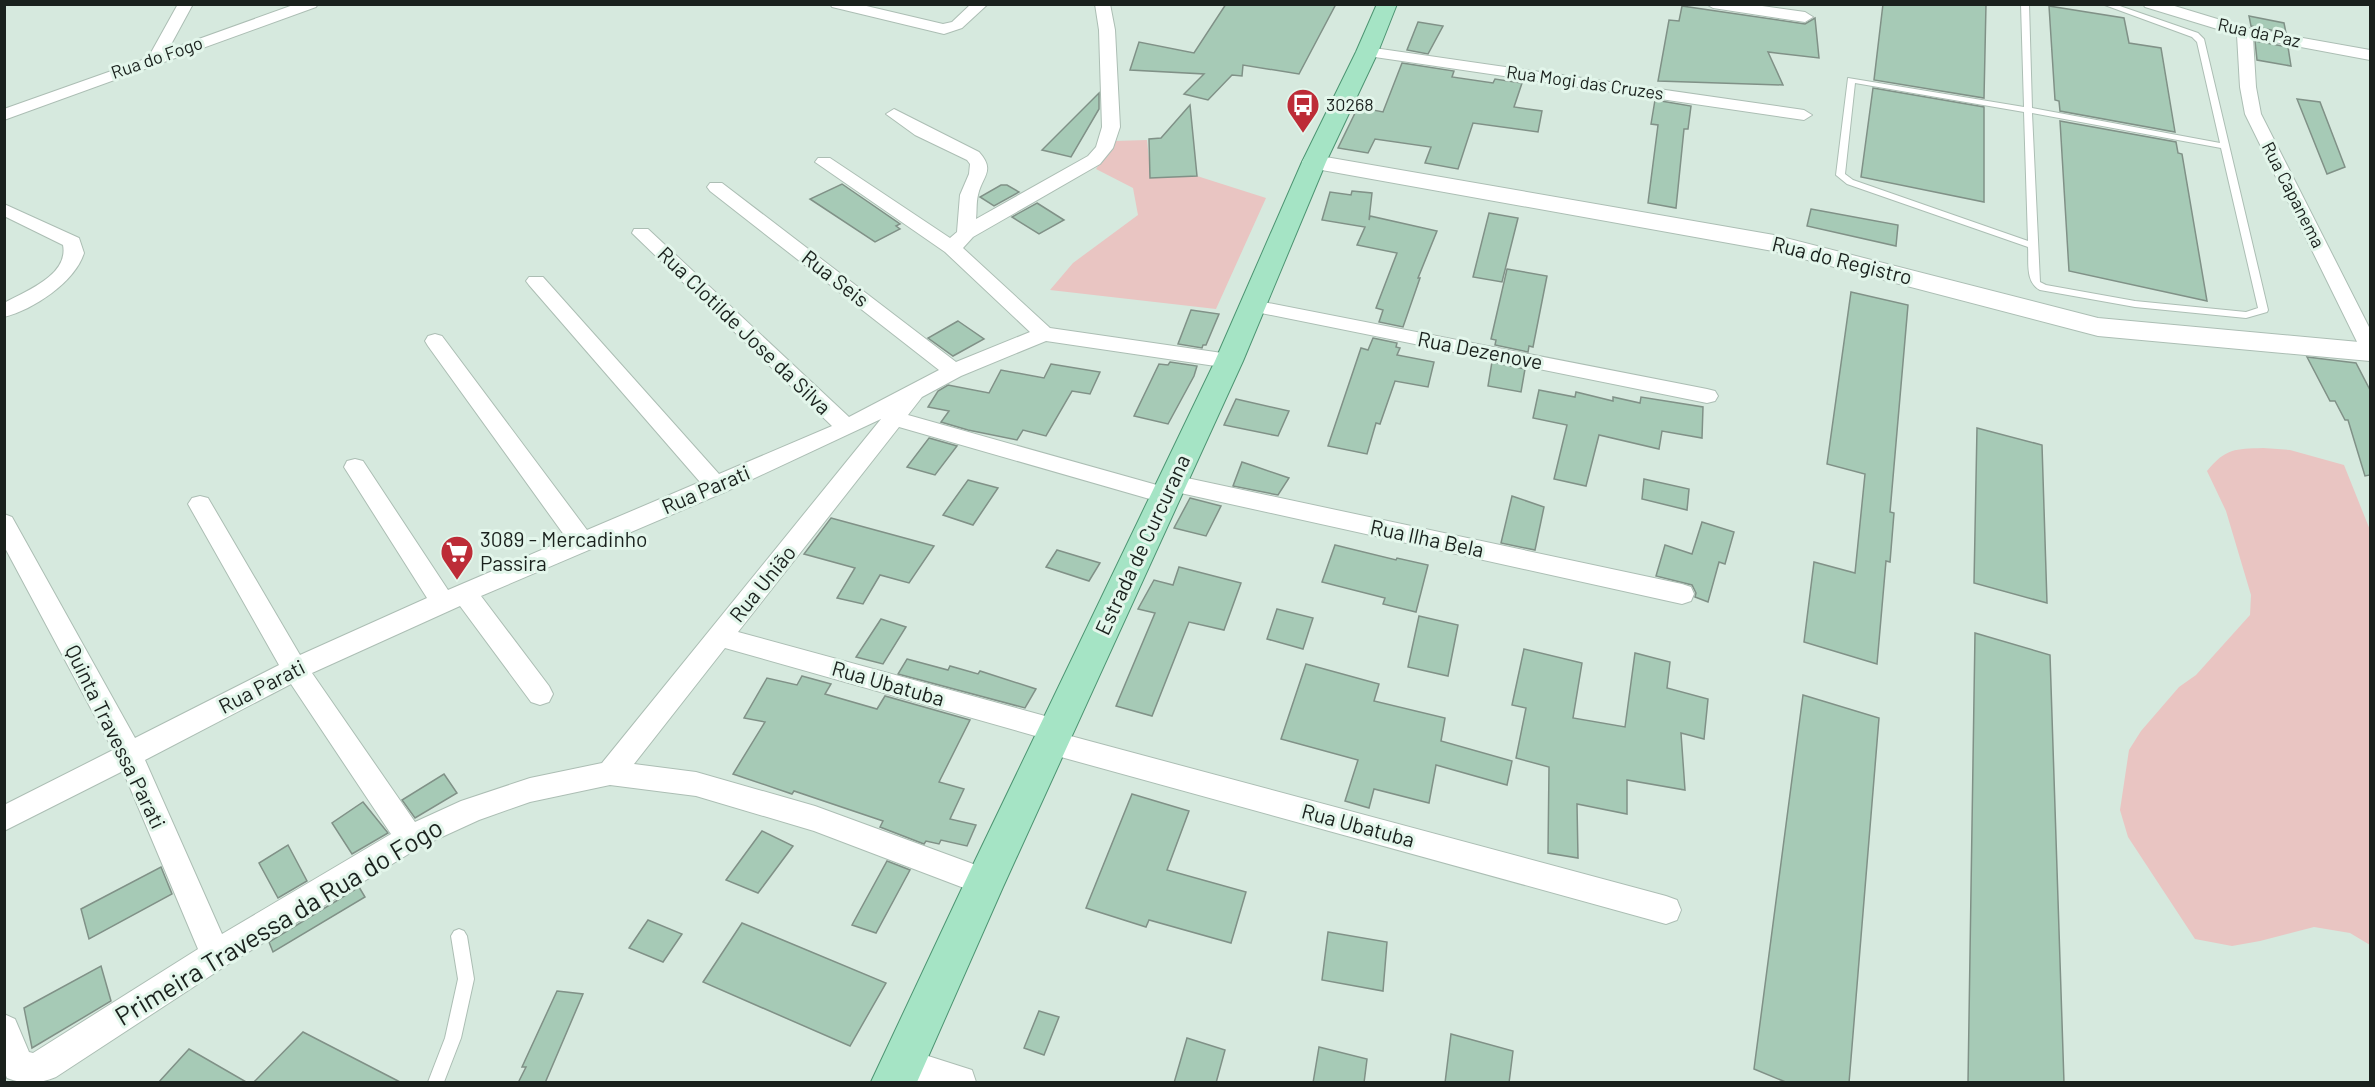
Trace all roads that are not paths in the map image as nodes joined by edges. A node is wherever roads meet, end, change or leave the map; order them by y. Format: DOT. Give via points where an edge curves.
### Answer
graph roads {
  1 [pos="186,4"];
  2 [pos="311,4"];
  3 [pos="837,4"];
  4 [pos="981,4"];
  5 [pos="1102,4"];
  6 [pos="1387,4"];
  7 [pos="2025,4"];
  8 [pos="2105,4"];
  9 [pos="2150,4"];
  10 [pos="1715,5"];
  11 [pos="1805,17"];
  12 [pos="2245,32"];
  13 [pos="1367,52"];
  14 [pos="2370,55"];
  15 [pos="155,59"];
  16 [pos="2028,110"];
  17 [pos="894,114"];
  18 [pos="4,115"];
  19 [pos="1804,115"];
  20 [pos="2224,146"];
  21 [pos="824,162"];
  22 [pos="1314,162"];
  23 [pos="716,187"];
  24 [pos="4,208"];
  25 [pos="641,233"];
  26 [pos="966,233"];
  27 [pos="2033,246"];
  28 [pos="952,248"];
  29 [pos="536,281"];
  30 [pos="1253,306"];
  31 [pos="4,311"];
  32 [pos="1044,334"];
  33 [pos="435,341"];
  34 [pos="2370,350"];
  35 [pos="1229,361"];
  36 [pos="954,370"];
  37 [pos="914,393"];
  38 [pos="1707,396"];
  39 [pos="896,419"];
  40 [pos="847,428"];
  41 [pos="355,467"];
  42 [pos="717,486"];
  43 [pos="1170,489"];
  44 [pos="200,504"];
  45 [pos="4,523"];
  46 [pos="583,543"];
  47 [pos="1682,594"];
  48 [pos="453,598"];
  49 [pos="720,637"];
  50 [pos="295,669"];
  51 [pos="540,694"];
  52 [pos="1053,736"];
  53 [pos="129,754"];
  54 [pos="610,773"];
  55 [pos="4,819"];
  56 [pos="410,838"];
  57 [pos="985,882"];
  58 [pos="1666,910"];
  59 [pos="459,936"];
  60 [pos="216,955"];
  61 [pos="4,1030"];
  62 [pos="898,1073"];
  63 [pos="436,1083"];
  64 [pos="960,1083"];
  1 -- 15 [label="street"];
  2 -- 15 [label="street, Rua do Fogo"];
  3 -- 4 [label="street" via="944,29 957,26"];
  5 -- 26 [label="street" via="1107,30 1111,127 1104,148 1094,160"];
  6 -- 13 [label="main road, Estrada de Curcurana"];
  7 -- 16 [label="lane"];
  8 -- 20 [label="lane" via="2199,38"];
  9 -- 12 [label="street, Rua da Paz"];
  10 -- 11 [label="street"];
  12 -- 14 [label="street, Rua da Paz"];
  12 -- 34 [label="street, Rua Capanema" via="2253,114"];
  13 -- 19 [label="street, Rua Mogi das Cruzes"];
  13 -- 22 [label="main road, Estrada de Curcurana"];
  15 -- 18 [label="street, Rua do Fogo"];
  16 -- 20 [label="lane"];
  16 -- 27 [label="lane"];
  16 -- 27 [label="lane" via="1851,80 1840,175 1850,182"];
  17 -- 26 [label="street" via="973,156 979,163 969,195"];
  20 -- 27 [label="lane" via="2263,304 2258,314 2135,304 2049,290 2036,284"];
  21 -- 28 [label="street"];
  22 -- 30 [label="main road, Estrada de Curcurana"];
  22 -- 34 [label="street, Rua do Registro" via="1774,243 2098,327"];
  23 -- 36 [label="street, Rua Seis"];
  24 -- 31 [label="street" via="72,242 76,250 75,261 64,274"];
  25 -- 40 [label="street, Rua Clotilde Jose da Silva"];
  26 -- 28 [label="street"];
  28 -- 32 [label="street"];
  29 -- 42 [label="street"];
  30 -- 35 [label="main road, Estrada de Curcurana"];
  30 -- 38 [label="street, Rua Dezenove"];
  32 -- 35 [label="street"];
  32 -- 36 [label="street, Rua Parati"];
  33 -- 46 [label="street"];
  35 -- 43 [label="main road, Estrada de Curcurana"];
  36 -- 37 [label="street, Rua Parati"];
  37 -- 39 [label="street, Rua União"];
  37 -- 40 [label="street, Rua Parati"];
  39 -- 43 [label="street, Rua Ilha Bela"];
  39 -- 49 [label="street, Rua União"];
  40 -- 42 [label="street, Rua Parati"];
  41 -- 48 [label="street"];
  42 -- 46 [label="street, Rua Parati"];
  43 -- 47 [label="street, Rua Ilha Bela"];
  43 -- 52 [label="main road, Estrada de Curcurana"];
  44 -- 50 [label="street"];
  45 -- 53 [label="street, Quinta Travessa Parati"];
  46 -- 48 [label="street, Rua Parati"];
  48 -- 50 [label="street, Rua Parati"];
  48 -- 51 [label="street"];
  49 -- 52 [label="street, Rua Ubatuba"];
  49 -- 54 [label="street, Rua União"];
  50 -- 53 [label="street, Rua Parati"];
  50 -- 56 [label="street"];
  52 -- 57 [label="main road, Estrada de Curcurana"];
  52 -- 58 [label="street, Rua Ubatuba"];
  53 -- 55 [label="street, Rua Parati"];
  53 -- 60 [label="street, Quinta Travessa Parati"];
  54 -- 56 [label="street, Primeira Travessa da Rua do Fogo" via="530,790 471,810"];
  54 -- 57 [label="street, Primeira Travessa da Rua do Fogo" via="696,784 815,819"];
  56 -- 60 [label="street, Primeira Travessa da Rua do Fogo"];
  57 -- 62 [label="main road, Estrada de Curcurana"];
  59 -- 63 [label="lane" via="466,980 453,1038"];
  60 -- 61 [label="street, Primeira Travessa da Rua do Fogo" via="33,1069 19,1066"];
  62 -- 64 [label="street"];
}
